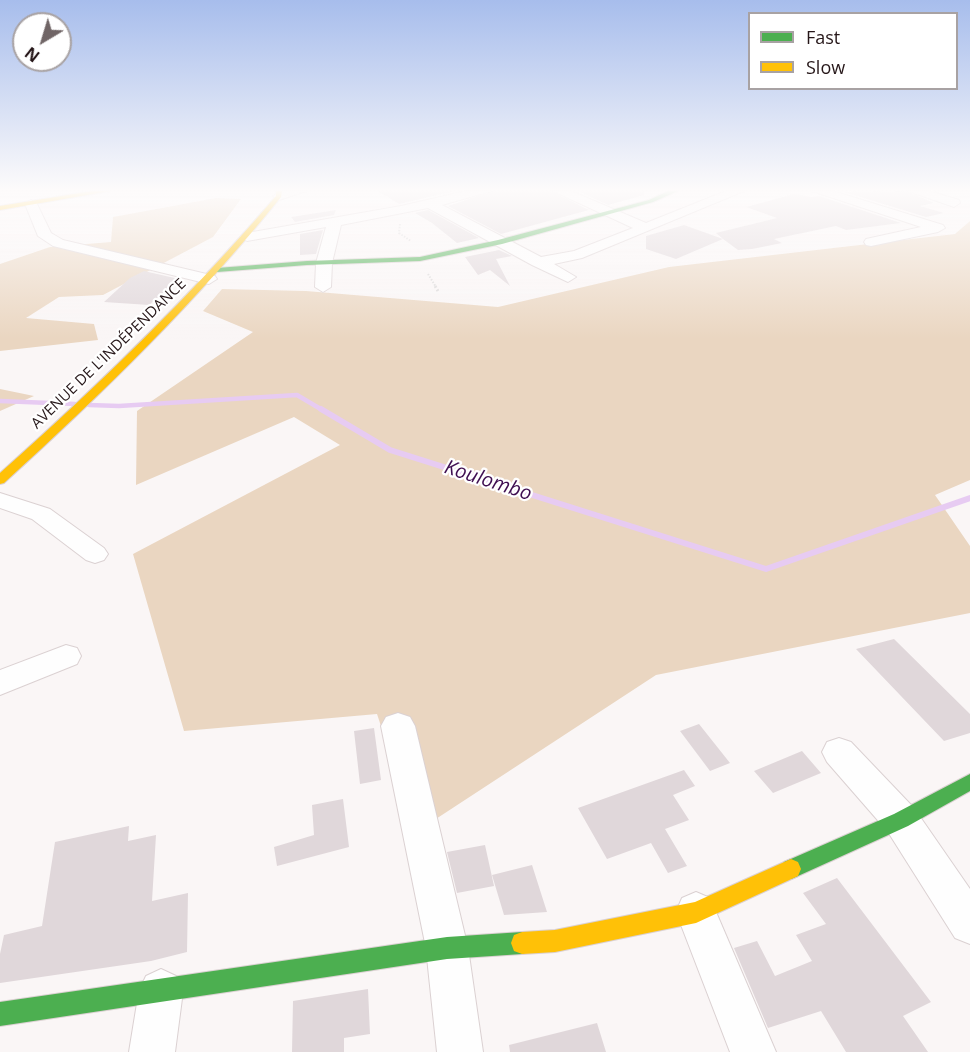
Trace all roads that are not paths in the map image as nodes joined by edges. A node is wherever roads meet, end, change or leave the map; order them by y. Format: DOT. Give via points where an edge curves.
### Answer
graph roads {
  1 [pos="53,240"];
  2 [pos="245,240"];
  3 [pos="330,240"];
  4 [pos="496,240"];
  5 [pos="506,240"];
  6 [pos="615,240"];
  7 [pos="880,240"];
  8 [pos="499,242"];
  9 [pos="871,242"];
  10 [pos="537,262"];
  11 [pos="324,263"];
  12 [pos="213,275"];
  13 [pos="568,277"];
  14 [pos="323,287"];
  15 [pos="0,480"];
  16 [pos="0,500"];
  17 [pos="95,554"];
  18 [pos="66,656"];
  19 [pos="0,682"];
  20 [pos="398,726"];
  21 [pos="839,752"];
  22 [pos="970,782"];
  23 [pos="901,820"];
  24 [pos="696,912"];
  25 [pos="970,924"];
  26 [pos="447,948"];
  27 [pos="160,991"];
  28 [pos="0,1014"];
  29 [pos="152,1052"];
  30 [pos="460,1052"];
  31 [pos="753,1052"];
  1 -- 12 [label="street"];
  2 -- 12 [label="street, AVENUE DE L'INDÉPENDANCE"];
  3 -- 11 [label="street"];
  4 -- 8 [label="street"];
  5 -- 8 [label="street"];
  6 -- 10 [label="street" via="577,255"];
  7 -- 9 [label="street"];
  8 -- 10 [label="street"];
  8 -- 11 [label="street" via="420,260"];
  10 -- 13 [label="street"];
  11 -- 12 [label="street"];
  11 -- 14 [label="street"];
  12 -- 15 [label="street, AVENUE DE L'INDÉPENDANCE" via="72,415"];
  16 -- 17 [label="street" via="41,514"];
  18 -- 19 [label="street"];
  20 -- 26 [label="street"];
  21 -- 23 [label="street"];
  22 -- 23 [label="street"];
  23 -- 24 [label="street"];
  23 -- 25 [label="street"];
  24 -- 26 [label="street" via="555,941"];
  24 -- 31 [label="street"];
  26 -- 27 [label="street"];
  26 -- 30 [label="street"];
  27 -- 28 [label="street"];
  27 -- 29 [label="street"];
}
